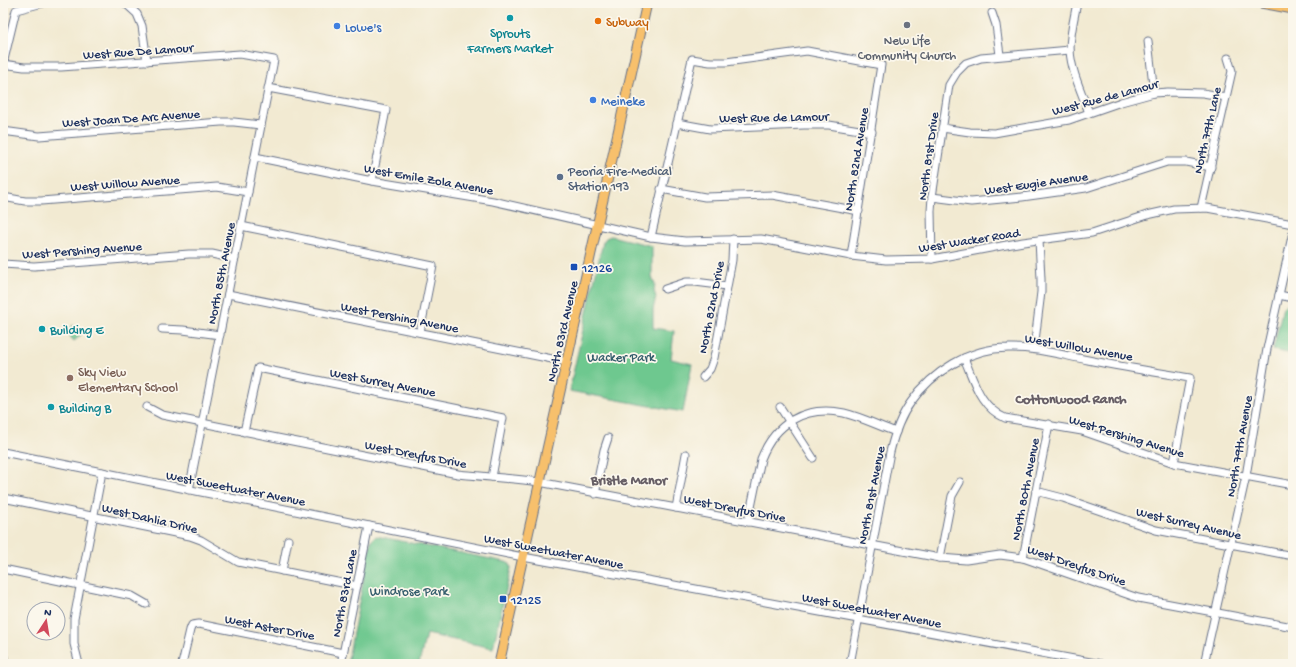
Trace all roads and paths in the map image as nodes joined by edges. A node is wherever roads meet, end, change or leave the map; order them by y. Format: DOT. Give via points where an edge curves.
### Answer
graph roads {
  1 [pos="43,3"];
  2 [pos="125,3"];
  3 [pos="647,3"];
  4 [pos="1077,3"];
  5 [pos="1261,3"];
  6 [pos="1293,9"];
  7 [pos="992,13"];
  8 [pos="1148,41"];
  9 [pos="1070,50"];
  10 [pos="1000,55"];
  11 [pos="1228,58"];
  12 [pos="274,60"];
  13 [pos="147,61"];
  14 [pos="3,64"];
  15 [pos="268,88"];
  16 [pos="1154,93"];
  17 [pos="1226,97"];
  18 [pos="1089,113"];
  19 [pos="677,122"];
  20 [pos="261,126"];
  21 [pos="942,128"];
  22 [pos="3,131"];
  23 [pos="872,132"];
  24 [pos="255,157"];
  25 [pos="1211,166"];
  26 [pos="372,181"];
  27 [pos="662,189"];
  28 [pos="248,192"];
  29 [pos="3,197"];
  30 [pos="932,197"];
  31 [pos="1202,208"];
  32 [pos="859,211"];
  33 [pos="1293,224"];
  34 [pos="598,225"];
  35 [pos="241,226"];
  36 [pos="1293,232"];
  37 [pos="651,237"];
  38 [pos="733,239"];
  39 [pos="1039,240"];
  40 [pos="851,256"];
  41 [pos="235,259"];
  42 [pos="932,259"];
  43 [pos="3,264"];
  44 [pos="727,286"];
  45 [pos="665,289"];
  46 [pos="228,294"];
  47 [pos="1279,295"];
  48 [pos="1293,298"];
  49 [pos="162,329"];
  50 [pos="420,332"];
  51 [pos="220,335"];
  52 [pos="1034,349"];
  53 [pos="964,358"];
  54 [pos="567,362"];
  55 [pos="703,377"];
  56 [pos="147,406"];
  57 [pos="780,407"];
  58 [pos="789,421"];
  59 [pos="202,423"];
  60 [pos="1049,424"];
  61 [pos="244,432"];
  62 [pos="896,432"];
  63 [pos="608,438"];
  64 [pos="3,452"];
  65 [pos="686,454"];
  66 [pos="813,458"];
  67 [pos="1174,463"];
  68 [pos="102,472"];
  69 [pos="1246,476"];
  70 [pos="492,477"];
  71 [pos="540,482"];
  72 [pos="960,482"];
  73 [pos="1293,485"];
  74 [pos="189,490"];
  75 [pos="1036,491"];
  76 [pos="595,494"];
  77 [pos="3,498"];
  78 [pos="676,508"];
  79 [pos="94,516"];
  80 [pos="748,522"];
  81 [pos="369,526"];
  82 [pos="288,540"];
  83 [pos="873,545"];
  84 [pos="1230,545"];
  85 [pos="523,556"];
  86 [pos="1293,556"];
  87 [pos="940,558"];
  88 [pos="1023,558"];
  89 [pos="3,569"];
  90 [pos="282,571"];
  91 [pos="79,585"];
  92 [pos="357,586"];
  93 [pos="146,604"];
  94 [pos="1215,613"];
  95 [pos="858,619"];
  96 [pos="1293,627"];
  97 [pos="3,652"];
  98 [pos="343,653"];
  99 [pos="5,664"];
  100 [pos="79,664"];
  101 [pos="182,664"];
  102 [pos="341,664"];
  103 [pos="499,664"];
  104 [pos="850,664"];
  105 [pos="1101,664"];
  106 [pos="1204,664"];
  1 -- 14 [label="street" via="16,10"];
  2 -- 13 [label="street" via="137,14 142,26"];
  3 -- 34 [label="main road, North 83rd Avenue"];
  4 -- 9 [label="street"];
  5 -- 6 [label="main road"];
  7 -- 10 [label="street"];
  8 -- 16 [label="street"];
  9 -- 10 [label="street"];
  9 -- 18 [label="street"];
  10 -- 21 [label="street, North 81st Drive" via="966,63 957,72 949,84"];
  11 -- 17 [label="street, North 79th Lane" via="1232,71"];
  12 -- 13 [label="street, West Rue De Lamour" via="240,54"];
  12 -- 15 [label="street, North 85th Avenue"];
  13 -- 14 [label="street, West Rue De Lamour" via="49,68"];
  15 -- 20 [label="street, North 85th Avenue"];
  15 -- 26 [label="street" via="386,110"];
  16 -- 17 [label="street, West Rue de Lamour" via="1181,91"];
  16 -- 18 [label="street, West Rue de Lamour"];
  17 -- 25 [label="street, North 79th Lane"];
  18 -- 21 [label="street, West Rue de Lamour" via="1069,120 994,133"];
  19 -- 23 [label="street, West Rue de Lamour" via="710,129 829,125"];
  19 -- 23 [label="street, North 82nd Avenue" via="692,58 726,62 807,51 881,65"];
  19 -- 27 [label="street"];
  20 -- 22 [label="street, West Joan De Arc Avenue" via="220,122 39,136"];
  20 -- 24 [label="street, North 85th Avenue"];
  21 -- 30 [label="street, North 81st Drive"];
  23 -- 32 [label="street, North 82nd Avenue"];
  24 -- 26 [label="street, West Emile Zola Avenue"];
  24 -- 28 [label="street, North 85th Avenue"];
  25 -- 30 [label="street, West Eugie Avenue" via="1167,162 1086,188 1022,197 971,202"];
  25 -- 31 [label="street, North 79th Lane"];
  26 -- 34 [label="street, West Emile Zola Avenue" via="486,199"];
  27 -- 32 [label="street" via="705,197 772,195"];
  27 -- 37 [label="street"];
  28 -- 29 [label="street, West Willow Avenue" via="217,187 25,201"];
  28 -- 35 [label="street, North 85th Avenue"];
  30 -- 42 [label="street, North 81st Drive"];
  31 -- 33 [label="street, West Wacker Road"];
  31 -- 39 [label="street, West Wacker Road" via="1164,210 1092,233"];
  32 -- 40 [label="street, North 82nd Avenue"];
  34 -- 37 [label="street, West Wacker Road"];
  34 -- 54 [label="main road, North 83rd Avenue"];
  35 -- 41 [label="street, North 85th Avenue"];
  35 -- 50 [label="street" via="433,266"];
  36 -- 47 [label="street, North 79th Avenue"];
  37 -- 38 [label="street, West Wacker Road" via="685,241"];
  38 -- 40 [label="street, West Wacker Road" via="770,240"];
  38 -- 44 [label="street, North 82nd Drive"];
  39 -- 42 [label="street, West Wacker Road"];
  39 -- 52 [label="street" via="1041,278"];
  40 -- 42 [label="street, West Wacker Road" via="897,260"];
  41 -- 43 [label="street, West Pershing Avenue" via="212,254 190,254 34,266"];
  41 -- 46 [label="street, North 85th Avenue"];
  44 -- 45 [label="street" via="686,282"];
  44 -- 55 [label="street, North 82nd Drive" via="714,358 710,369"];
  46 -- 50 [label="street, West Pershing Avenue"];
  46 -- 51 [label="street, North 85th Avenue"];
  47 -- 48 [label="street"];
  47 -- 69 [label="street, North 79th Avenue" via="1267,349"];
  49 -- 51 [label="street"];
  50 -- 54 [label="street, West Pershing Avenue"];
  51 -- 59 [label="street, North 85th Avenue"];
  52 -- 53 [label="street, West Willow Avenue" via="997,349"];
  52 -- 67 [label="street, West Willow Avenue" via="1190,378"];
  53 -- 60 [label="street, West Pershing Avenue" via="978,392 989,408 1005,418"];
  53 -- 62 [label="street, North 81st Avenue" via="943,370 925,385 910,403"];
  54 -- 71 [label="main road, North 83rd Avenue"];
  56 -- 59 [label="street, West Dreyfus Drive" via="162,415"];
  57 -- 58 [label="street"];
  58 -- 62 [label="street" via="816,411 835,412"];
  58 -- 66 [label="street"];
  58 -- 80 [label="street" via="775,435 760,459"];
  59 -- 61 [label="street, West Dreyfus Drive"];
  59 -- 74 [label="street, North 85th Avenue"];
  60 -- 67 [label="street, West Pershing Avenue" via="1088,433"];
  60 -- 75 [label="street, North 80th Avenue"];
  61 -- 70 [label="street, West Dreyfus Drive" via="458,474"];
  61 -- 70 [label="street, West Surrey Avenue" via="258,368 504,418"];
  62 -- 83 [label="street, North 81st Avenue"];
  63 -- 76 [label="street"];
  64 -- 68 [label="street, West Sweetwater Avenue"];
  65 -- 78 [label="street"];
  67 -- 69 [label="street, West Pershing Avenue"];
  68 -- 74 [label="street, West Sweetwater Avenue"];
  68 -- 79 [label="street"];
  69 -- 73 [label="street, West Pershing Avenue"];
  69 -- 84 [label="street, North 79th Avenue"];
  70 -- 71 [label="street, West Dreyfus Drive"];
  71 -- 76 [label="street, West Dreyfus Drive"];
  71 -- 85 [label="main road, North 83rd Avenue"];
  72 -- 87 [label="street" via="952,496"];
  74 -- 81 [label="street, West Sweetwater Avenue"];
  75 -- 84 [label="street, West Surrey Avenue" via="1156,530"];
  75 -- 88 [label="street, North 80th Avenue"];
  76 -- 78 [label="street, West Dreyfus Drive"];
  77 -- 79 [label="street, West Dahlia Drive"];
  78 -- 80 [label="street, West Dreyfus Drive"];
  79 -- 90 [label="street, West Dahlia Drive" via="190,536 238,562"];
  79 -- 91 [label="street"];
  80 -- 83 [label="street, West Dreyfus Drive"];
  81 -- 85 [label="street, West Sweetwater Avenue"];
  81 -- 92 [label="street, North 83rd Lane"];
  82 -- 90 [label="street"];
  83 -- 87 [label="street, West Dreyfus Drive"];
  83 -- 95 [label="street, North 81st Avenue"];
  84 -- 86 [label="street, West Surrey Avenue"];
  84 -- 94 [label="street, North 79th Avenue"];
  85 -- 95 [label="street, West Sweetwater Avenue"];
  85 -- 103 [label="main road, North 83rd Avenue"];
  87 -- 88 [label="street, West Dreyfus Drive" via="966,560 1000,555"];
  88 -- 94 [label="street, West Dreyfus Drive" via="1138,598"];
  89 -- 91 [label="street"];
  90 -- 92 [label="street, West Dahlia Drive"];
  91 -- 93 [label="street" via="132,596"];
  91 -- 100 [label="street" via="74,619 74,644"];
  92 -- 98 [label="street, North 83rd Lane"];
  94 -- 96 [label="street, West Dreyfus Drive"];
  94 -- 106 [label="street, North 79th Avenue"];
  95 -- 104 [label="street, North 81st Avenue"];
  95 -- 105 [label="street, West Sweetwater Avenue"];
  97 -- 99 [label="street"];
  98 -- 101 [label="street, West Aster Drive" via="198,624 192,626"];
  98 -- 102 [label="street, North 83rd Lane"];
}
